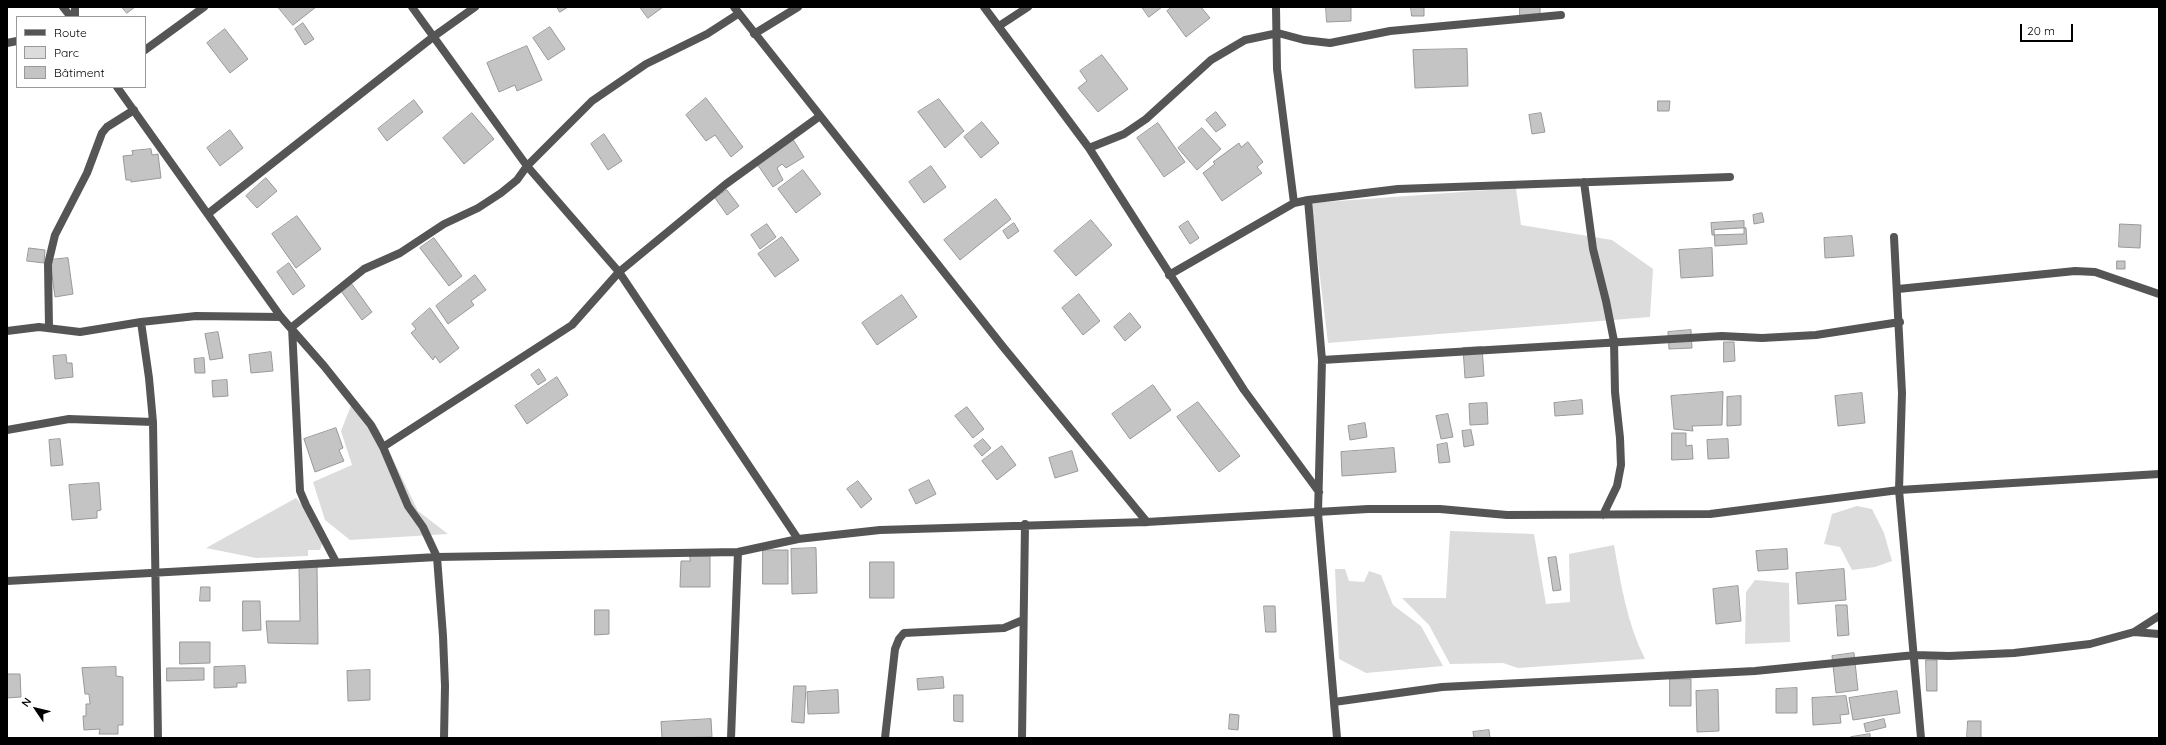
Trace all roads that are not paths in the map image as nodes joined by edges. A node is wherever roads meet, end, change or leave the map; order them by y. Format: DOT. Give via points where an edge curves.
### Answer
graph roads {
  1 [pos="63,7"];
  2 [pos="204,7"];
  3 [pos="412,7"];
  4 [pos="475,7"];
  5 [pos="798,7"];
  6 [pos="984,7"];
  7 [pos="1028,7"];
  8 [pos="1276,7"];
  9 [pos="736,10"];
  10 [pos="1561,15"];
  11 [pos="70,16"];
  12 [pos="999,26"];
  13 [pos="1278,33"];
  14 [pos="754,34"];
  15 [pos="433,37"];
  16 [pos="146,49"];
  17 [pos="118,88"];
  18 [pos="134,110"];
  19 [pos="820,116"];
  20 [pos="1089,148"];
  21 [pos="527,166"];
  22 [pos="1730,177"];
  23 [pos="1584,182"];
  24 [pos="1308,200"];
  25 [pos="1294,203"];
  26 [pos="209,213"];
  27 [pos="1894,237"];
  28 [pos="619,272"];
  29 [pos="1169,275"];
  30 [pos="1898,289"];
  31 [pos="2159,294"];
  32 [pos="281,317"];
  33 [pos="141,322"];
  34 [pos="1900,322"];
  35 [pos="292,327"];
  36 [pos="49,328"];
  37 [pos="7,331"];
  38 [pos="1614,341"];
  39 [pos="1322,360"];
  40 [pos="153,422"];
  41 [pos="7,430"];
  42 [pos="383,447"];
  43 [pos="2159,474"];
  44 [pos="1899,490"];
  45 [pos="1319,492"];
  46 [pos="1318,513"];
  47 [pos="1603,515"];
  48 [pos="1147,522"];
  49 [pos="1025,524"];
  50 [pos="798,539"];
  51 [pos="738,552"];
  52 [pos="437,557"];
  53 [pos="336,562"];
  54 [pos="156,572"];
  55 [pos="7,581"];
  56 [pos="2159,616"];
  57 [pos="1024,620"];
  58 [pos="2134,632"];
  59 [pos="2159,634"];
  60 [pos="1915,655"];
  61 [pos="1334,702"];
  62 [pos="158,738"];
  63 [pos="444,738"];
  64 [pos="731,738"];
  65 [pos="885,738"];
  66 [pos="1022,738"];
  67 [pos="1337,738"];
  68 [pos="1921,738"];
  1 -- 11 [label="street"];
  2 -- 16 [label="street"];
  3 -- 15 [label="street"];
  4 -- 15 [label="street"];
  5 -- 14 [label="street"];
  6 -- 12 [label="street"];
  7 -- 12 [label="street"];
  8 -- 13 [label="street"];
  9 -- 14 [label="street"];
  9 -- 21 [label="street" via="707,34 646,64 592,101"];
  10 -- 13 [label="street" via="1390,31 1330,43"];
  12 -- 20 [label="street"];
  13 -- 20 [label="street" via="1245,40 1227,50 1211,60 1146,119 1124,134"];
  13 -- 25 [label="street" via="1277,69"];
  14 -- 19 [label="street"];
  15 -- 21 [label="street"];
  15 -- 26 [label="street"];
  17 -- 18 [label="street"];
  18 -- 26 [label="street"];
  18 -- 36 [label="street" via="102,133 87,173 55,235 48,264"];
  19 -- 28 [label="street" via="726,184"];
  19 -- 48 [label="street" via="1004,348"];
  20 -- 29 [label="street"];
  21 -- 28 [label="street"];
  21 -- 35 [label="street" via="517,180 501,193 478,208 444,224 400,253 364,269"];
  22 -- 23 [label="street"];
  23 -- 24 [label="street" via="1398,189"];
  23 -- 38 [label="street" via="1593,249"];
  24 -- 25 [label="street"];
  24 -- 39 [label="street"];
  25 -- 29 [label="street"];
  26 -- 32 [label="street"];
  27 -- 30 [label="street"];
  28 -- 42 [label="street" via="572,325"];
  28 -- 50 [label="street"];
  29 -- 45 [label="street" via="1244,390"];
  30 -- 31 [label="street" via="2075,271 2095,272"];
  30 -- 34 [label="street"];
  32 -- 33 [label="street" via="196,316"];
  32 -- 35 [label="street"];
  33 -- 36 [label="street" via="80,332"];
  33 -- 40 [label="street"];
  34 -- 38 [label="street" via="1816,335"];
  34 -- 44 [label="street" via="1902,393"];
  35 -- 42 [label="street" via="371,425"];
  35 -- 53 [label="street" via="300,491"];
  36 -- 37 [label="street"];
  38 -- 39 [label="street"];
  38 -- 47 [label="street" via="1621,466 1617,486"];
  39 -- 45 [label="street"];
  40 -- 41 [label="street" via="69,419"];
  40 -- 54 [label="street"];
  42 -- 52 [label="street" via="408,506 423,528"];
  43 -- 44 [label="street"];
  44 -- 47 [label="street" via="1710,514"];
  44 -- 60 [label="street"];
  45 -- 46 [label="street"];
  46 -- 47 [label="street" via="1403,508 1508,516"];
  46 -- 48 [label="street"];
  46 -- 61 [label="street"];
  48 -- 49 [label="street"];
  49 -- 50 [label="street" via="880,530"];
  49 -- 57 [label="street"];
  50 -- 51 [label="street"];
  51 -- 52 [label="street"];
  51 -- 64 [label="street"];
  52 -- 53 [label="street"];
  52 -- 63 [label="street" via="444,650"];
  53 -- 54 [label="street"];
  54 -- 55 [label="street"];
  54 -- 62 [label="street"];
  56 -- 58 [label="street"];
  57 -- 65 [label="street" via="1004,628 904,633 895,648"];
  57 -- 66 [label="street"];
  58 -- 59 [label="street"];
  58 -- 60 [label="street" via="2090,644 2014,653"];
  60 -- 61 [label="street" via="1755,671 1442,687"];
  60 -- 68 [label="street"];
  61 -- 67 [label="street"];
}
